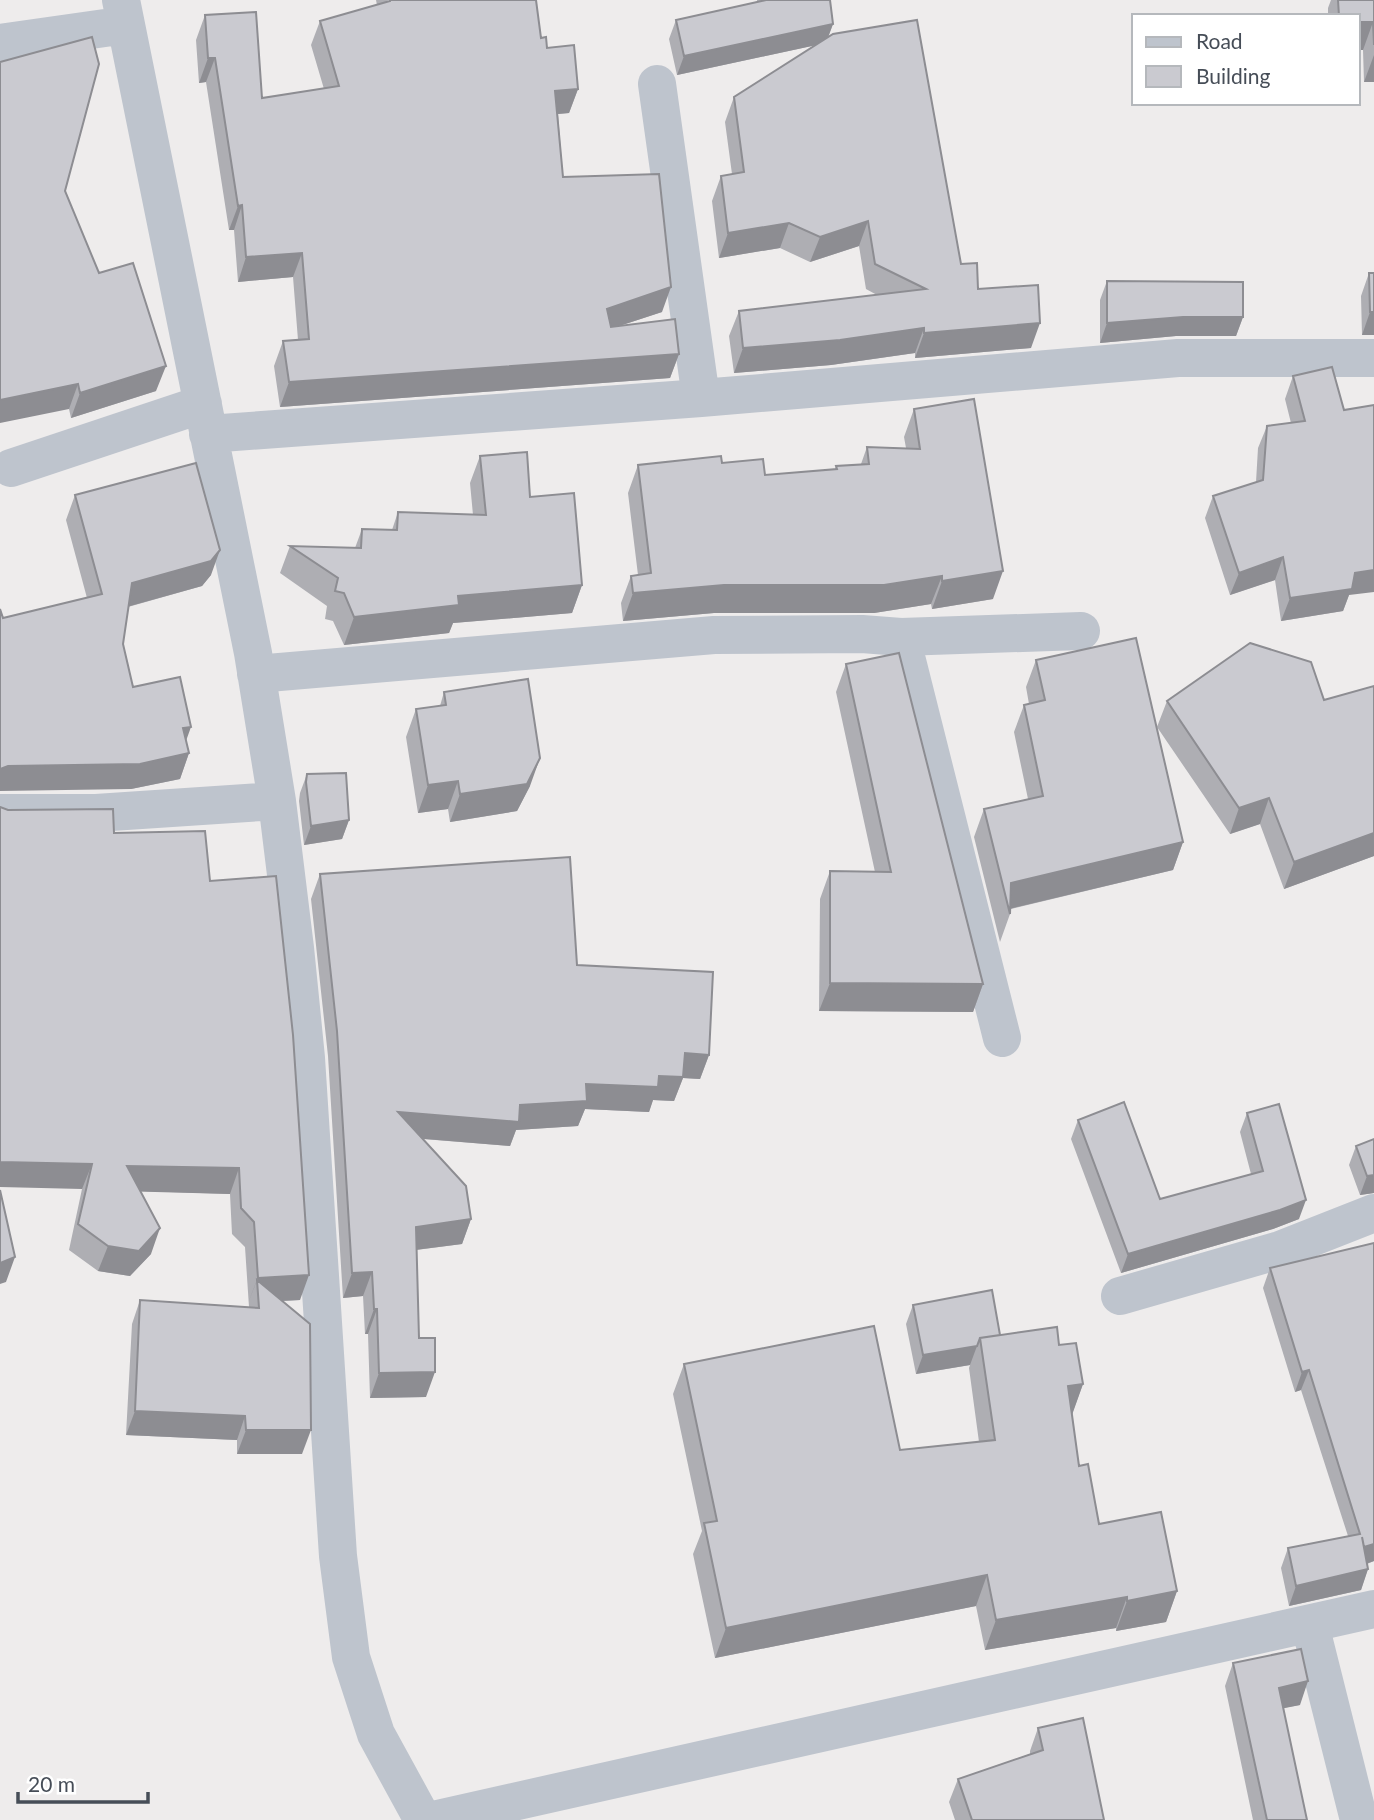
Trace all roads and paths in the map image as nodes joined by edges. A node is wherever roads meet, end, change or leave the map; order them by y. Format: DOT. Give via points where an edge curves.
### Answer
graph roads {
  1 [pos="123,13"];
  2 [pos="0,43"];
  3 [pos="657,84"];
  4 [pos="1374,359"];
  5 [pos="701,398"];
  6 [pos="205,419"];
  7 [pos="11,468"];
  8 [pos="1081,631"];
  9 [pos="901,637"];
  10 [pos="256,674"];
  11 [pos="277,801"];
  12 [pos="0,813"];
  13 [pos="1002,1038"];
  14 [pos="1374,1213"];
  15 [pos="1120,1296"];
  16 [pos="1374,1609"];
  17 [pos="1310,1625"];
  18 [pos="423,1820"];
  19 [pos="433,1820"];
  20 [pos="1359,1820"];
  1 -- 2 [label="street"];
  1 -- 6 [label="street"];
  3 -- 5 [label="street"];
  4 -- 5 [label="street" via="1178,358"];
  5 -- 6 [label="street"];
  6 -- 7 [label="street"];
  6 -- 10 [label="street"];
  8 -- 9 [label="street"];
  9 -- 10 [label="street" via="714,635"];
  9 -- 13 [label="street"];
  10 -- 11 [label="street"];
  11 -- 12 [label="street" via="96,813"];
  11 -- 18 [label="street" via="306,1058 338,1556 351,1657 376,1734"];
  14 -- 15 [label="street" via="1280,1250"];
  16 -- 17 [label="street"];
  17 -- 19 [label="street"];
  17 -- 20 [label="street"];
}
